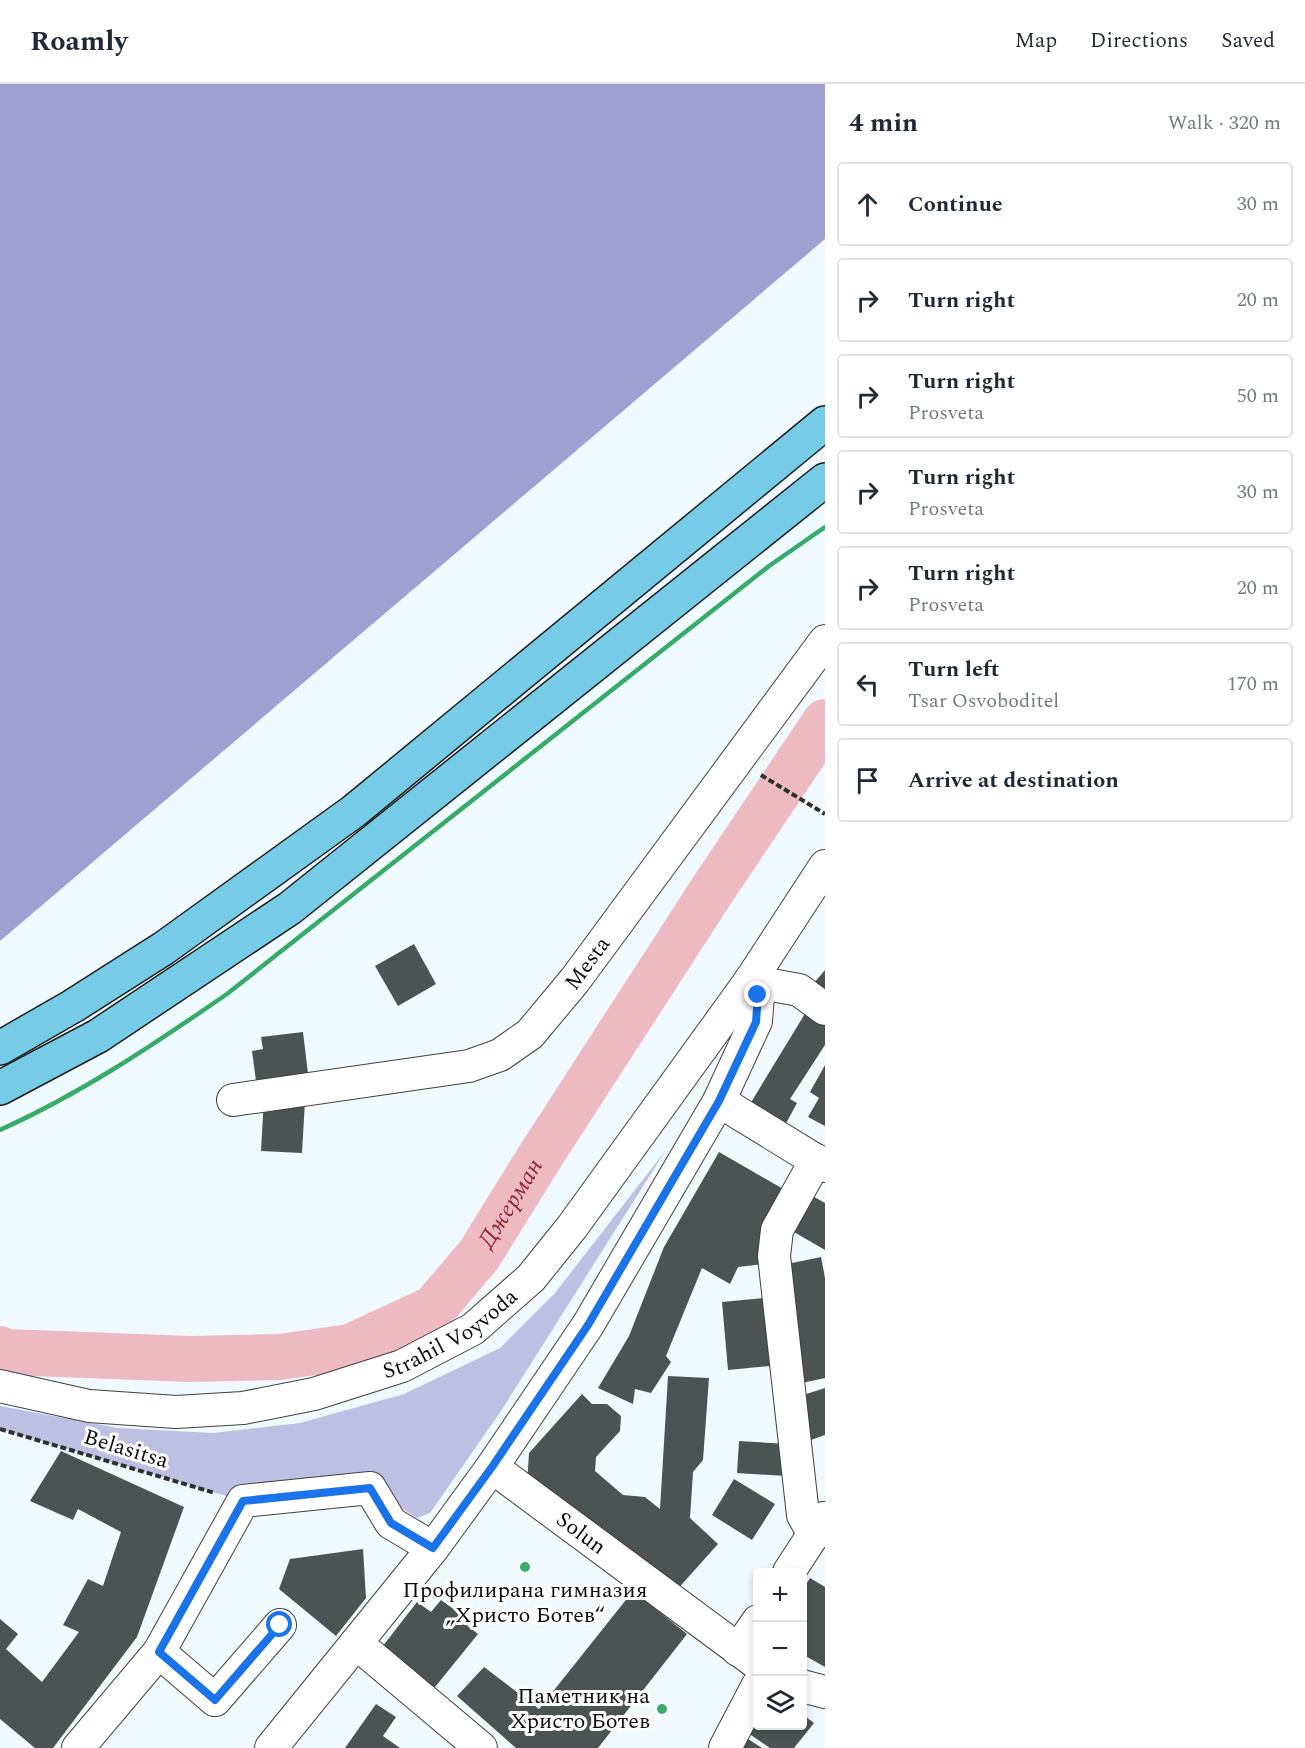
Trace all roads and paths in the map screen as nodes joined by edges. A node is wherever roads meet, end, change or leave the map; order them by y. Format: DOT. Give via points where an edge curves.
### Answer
graph roads {
  1 [pos="825,423"];
  2 [pos="825,480"];
  3 [pos="825,641"];
  4 [pos="758,773"];
  5 [pos="824,813"];
  6 [pos="825,866"];
  7 [pos="750,981"];
  8 [pos="825,1009"];
  9 [pos="0,1048"];
  10 [pos="0,1088"];
  11 [pos="232,1100"];
  12 [pos="719,1101"];
  13 [pos="820,1163"];
  14 [pos="0,1386"];
  15 [pos="0,1429"];
  16 [pos="492,1467"];
  17 [pos="243,1501"];
  18 [pos="819,1526"];
  19 [pos="433,1548"];
  20 [pos="792,1568"];
  21 [pos="758,1622"];
  22 [pos="280,1625"];
  23 [pos="357,1643"];
  24 [pos="159,1652"];
  25 [pos="748,1657"];
  26 [pos="807,1687"];
  27 [pos="825,1692"];
  28 [pos="753,1695"];
  29 [pos="78,1748"];
  30 [pos="271,1748"];
  31 [pos="481,1748"];
  32 [pos="725,1748"];
  1 -- 9 [label="main road" via="354,811 164,948"];
  2 -- 10 [label="main road" via="290,908 98,1036"];
  3 -- 11 [label="street, Mesta" via="575,980 530,1034 500,1055 469,1066"];
  4 -- 5 [label="path"];
  6 -- 7 [label="street, Strahil Voyvoda"];
  7 -- 8 [label="street" via="799,990"];
  7 -- 12 [label="street" via="758,995 756,1022"];
  7 -- 14 [label="street, Strahil Voyvoda" via="572,1227 531,1278 473,1329 402,1366 314,1394 243,1408 176,1412 90,1406"];
  12 -- 13 [label="street"];
  12 -- 16 [label="street" via="588,1325"];
  13 -- 18 [label="street" via="777,1230 774,1256 803,1515"];
  15 -- 17 [label="path, Belasitsa"];
  16 -- 19 [label="street"];
  16 -- 25 [label="street, Solun"];
  17 -- 19 [label="street" via="370,1488 391,1523"];
  17 -- 24 [label="street"];
  18 -- 20 [label="street"];
  19 -- 23 [label="street"];
  21 -- 25 [label="street"];
  22 -- 24 [label="street" via="215,1700"];
  23 -- 30 [label="street"];
  23 -- 31 [label="street"];
  24 -- 29 [label="street"];
  26 -- 27 [label="street"];
  28 -- 32 [label="street"];
}
